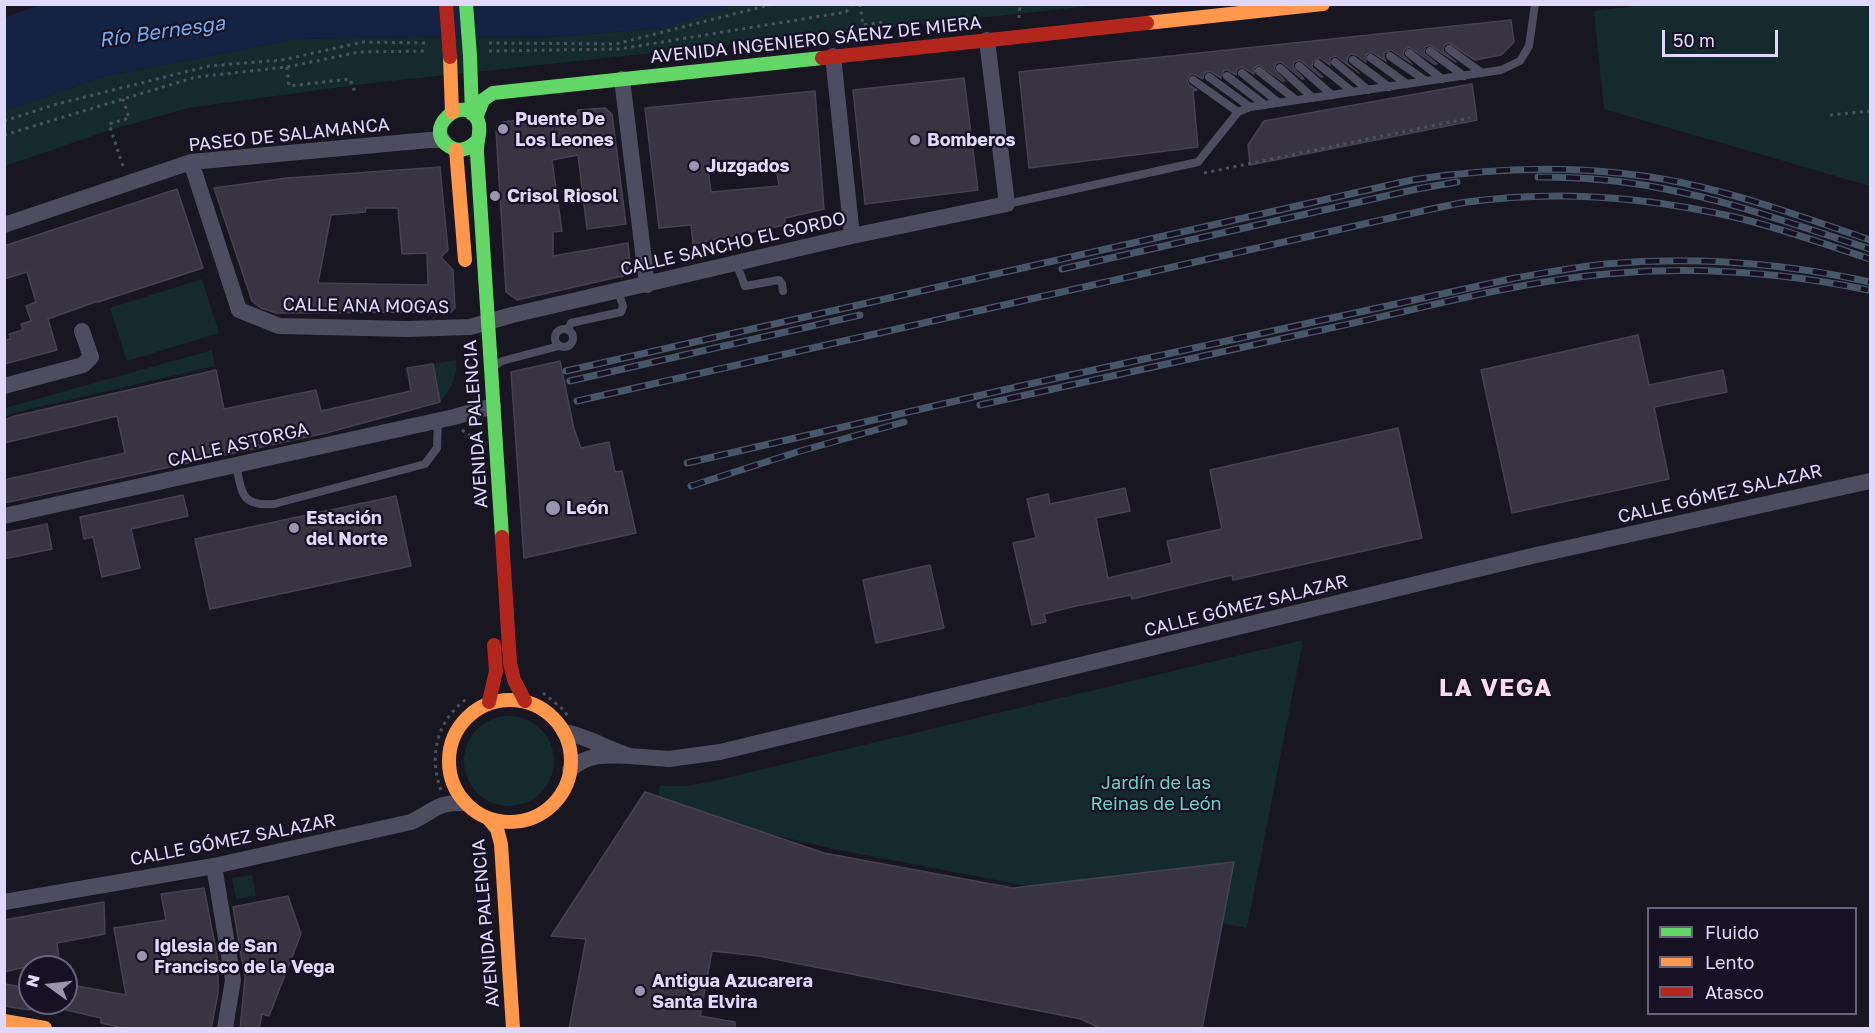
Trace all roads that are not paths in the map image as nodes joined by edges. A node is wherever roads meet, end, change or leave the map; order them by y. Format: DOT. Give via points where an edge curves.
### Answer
graph roads {
  1 [pos="446,4"];
  2 [pos="466,4"];
  3 [pos="1323,4"];
  4 [pos="1535,4"];
  5 [pos="987,40"];
  6 [pos="1449,49"];
  7 [pos="1430,51"];
  8 [pos="1409,53"];
  9 [pos="833,56"];
  10 [pos="1389,56"];
  11 [pos="1371,58"];
  12 [pos="1353,60"];
  13 [pos="1335,62"];
  14 [pos="1318,64"];
  15 [pos="1299,66"];
  16 [pos="1280,68"];
  17 [pos="1259,71"];
  18 [pos="1242,73"];
  19 [pos="1482,73"];
  20 [pos="471,74"];
  21 [pos="1227,76"];
  22 [pos="1464,76"];
  23 [pos="1209,77"];
  24 [pos="622,79"];
  25 [pos="1442,79"];
  26 [pos="1193,80"];
  27 [pos="1426,81"];
  28 [pos="1407,84"];
  29 [pos="1389,87"];
  30 [pos="1368,90"];
  31 [pos="1353,92"];
  32 [pos="493,93"];
  33 [pos="1332,95"];
  34 [pos="1313,98"];
  35 [pos="1296,100"];
  36 [pos="1279,103"];
  37 [pos="1265,105"];
  38 [pos="1250,107"];
  39 [pos="452,112"];
  40 [pos="1238,112"];
  41 [pos="474,116"];
  42 [pos="477,141"];
  43 [pos="449,145"];
  44 [pos="191,162"];
  45 [pos="1007,204"];
  46 [pos="4,225"];
  47 [pos="852,236"];
  48 [pos="736,263"];
  49 [pos="466,277"];
  50 [pos="647,285"];
  51 [pos="618,291"];
  52 [pos="783,291"];
  53 [pos="469,309"];
  54 [pos="487,322"];
  55 [pos="568,329"];
  56 [pos="82,331"];
  57 [pos="470,333"];
  58 [pos="559,346"];
  59 [pos="490,368"];
  60 [pos="4,386"];
  61 [pos="482,409"];
  62 [pos="438,420"];
  63 [pos="236,465"];
  64 [pos="1870,481"];
  65 [pos="4,516"];
  66 [pos="494,632"];
  67 [pos="525,701"];
  68 [pos="489,702"];
  69 [pos="564,732"];
  70 [pos="630,756"];
  71 [pos="570,770"];
  72 [pos="465,803"];
  73 [pos="488,818"];
  74 [pos="525,819"];
  75 [pos="517,839"];
  76 [pos="214,866"];
  77 [pos="4,902"];
  78 [pos="14,1025"];
  79 [pos="45,1029"];
  80 [pos="225,1029"];
  81 [pos="513,1029"];
  1 -- 39 [label="main road, bridge"];
  2 -- 20 [label="main road, AVENIDA PALENCIA, bridge"];
  3 -- 5 [label="main road, AVENIDA INGENIERO SÁENZ DE MIERA"];
  4 -- 19 [label="lane" via="1529,46 1520,60 1501,70"];
  5 -- 9 [label="main road, AVENIDA INGENIERO SÁENZ DE MIERA"];
  5 -- 45 [label="street"];
  6 -- 19 [label="lane"];
  7 -- 22 [label="lane"];
  8 -- 25 [label="lane"];
  9 -- 24 [label="main road, AVENIDA INGENIERO SÁENZ DE MIERA"];
  9 -- 47 [label="street"];
  10 -- 27 [label="lane"];
  11 -- 28 [label="lane"];
  12 -- 29 [label="lane"];
  13 -- 30 [label="lane"];
  14 -- 31 [label="lane"];
  15 -- 33 [label="lane"];
  16 -- 34 [label="lane"];
  17 -- 35 [label="lane"];
  18 -- 36 [label="lane"];
  19 -- 22 [label="lane"];
  20 -- 32 [label="main road"];
  20 -- 41 [label="main road, AVENIDA PALENCIA"];
  21 -- 37 [label="lane"];
  22 -- 25 [label="lane"];
  23 -- 38 [label="lane"];
  24 -- 32 [label="main road, AVENIDA INGENIERO SÁENZ DE MIERA"];
  24 -- 50 [label="street"];
  25 -- 27 [label="lane"];
  26 -- 40 [label="lane"];
  27 -- 28 [label="lane"];
  28 -- 29 [label="lane"];
  29 -- 30 [label="lane"];
  30 -- 31 [label="lane"];
  31 -- 33 [label="lane"];
  32 -- 41 [label="main road" via="483,100"];
  33 -- 34 [label="lane"];
  34 -- 35 [label="lane"];
  35 -- 36 [label="lane"];
  36 -- 37 [label="lane"];
  37 -- 38 [label="lane"];
  38 -- 40 [label="lane"];
  39 -- 41 [label="main road" via="462,110"];
  39 -- 43 [label="main road" via="440,127"];
  40 -- 45 [label="lane" via="1198,162"];
  41 -- 42 [label="main road, AVENIDA PALENCIA" via="481,129"];
  42 -- 43 [label="main road" via="468,149"];
  42 -- 54 [label="main road, AVENIDA PALENCIA"];
  43 -- 44 [label="street, PASEO DE SALAMANCA" via="429,140"];
  43 -- 49 [label="main road"];
  44 -- 46 [label="street, PASEO DE SALAMANCA"];
  44 -- 57 [label="street, CALLE ANA MOGAS" via="239,310 279,326"];
  45 -- 47 [label="street, CALLE SANCHO EL GORDO"];
  47 -- 48 [label="street, CALLE SANCHO EL GORDO"];
  48 -- 50 [label="street, CALLE SANCHO EL GORDO"];
  48 -- 52 [label="lane" via="745,286 779,280"];
  50 -- 51 [label="street, CALLE SANCHO EL GORDO"];
  51 -- 54 [label="street, CALLE SANCHO EL GORDO"];
  51 -- 55 [label="lane" via="621,312 571,323"];
  53 -- 57 [label="main road, AVENIDA PALENCIA"];
  54 -- 57 [label="street, CALLE SANCHO EL GORDO"];
  54 -- 59 [label="main road, AVENIDA PALENCIA"];
  55 -- 58 [label="lane" via="555,335"];
  55 -- 58 [label="lane" via="572,342"];
  56 -- 60 [label="street" via="91,357 83,364"];
  58 -- 59 [label="lane" via="502,361"];
  59 -- 61 [label="main road, AVENIDA PALENCIA"];
  61 -- 62 [label="street, CALLE ASTORGA"];
  61 -- 67 [label="main road, AVENIDA PALENCIA" via="510,663"];
  62 -- 63 [label="street, CALLE ASTORGA"];
  62 -- 63 [label="lane" via="437,448 425,464 274,504 250,502 241,491"];
  63 -- 65 [label="street, CALLE ASTORGA"];
  64 -- 70 [label="street, CALLE GÓMEZ SALAZAR" via="1532,556 720,752 669,759"];
  66 -- 68 [label="main road" via="496,672"];
  67 -- 68 [label="main road"];
  67 -- 69 [label="main road" via="541,708"];
  68 -- 72 [label="main road" via="465,719 450,750 453,784"];
  69 -- 70 [label="street, CALLE GÓMEZ SALAZAR"];
  69 -- 71 [label="main road"];
  70 -- 71 [label="street, CALLE GÓMEZ SALAZAR" via="591,756"];
  71 -- 74 [label="main road" via="555,801 541,813"];
  72 -- 73 [label="main road"];
  72 -- 76 [label="street, CALLE GÓMEZ SALAZAR" via="446,803 411,822"];
  73 -- 74 [label="main road"];
  73 -- 81 [label="main road, AVENIDA PALENCIA" via="497,829 501,844"];
  74 -- 75 [label="main road"];
  76 -- 77 [label="street, CALLE GÓMEZ SALAZAR"];
  76 -- 80 [label="street" via="233,980"];
  78 -- 79 [label="main road"];
}
